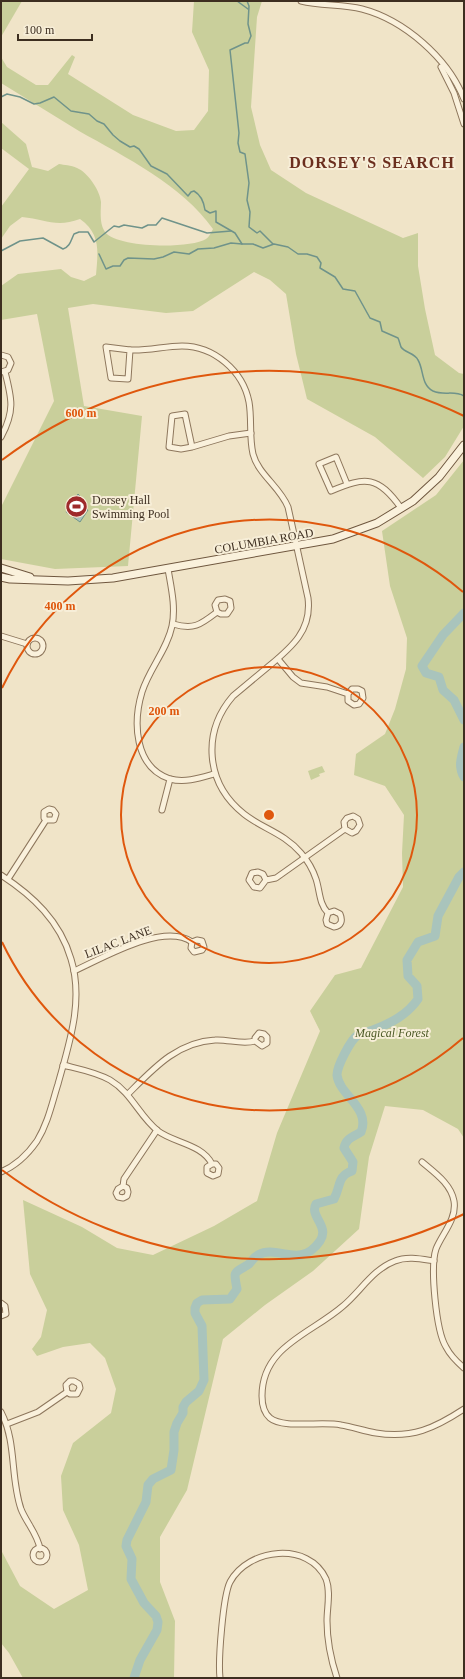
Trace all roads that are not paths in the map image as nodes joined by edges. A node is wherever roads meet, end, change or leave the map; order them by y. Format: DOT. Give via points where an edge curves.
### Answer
graph roads {
  1 [pos="301,1"];
  2 [pos="432,52"];
  3 [pos="464,99"];
  4 [pos="464,124"];
  5 [pos="130,350"];
  6 [pos="1,355"];
  7 [pos="3,372"];
  8 [pos="251,433"];
  9 [pos="1,437"];
  10 [pos="464,446"];
  11 [pos="192,447"];
  12 [pos="347,484"];
  13 [pos="401,508"];
  14 [pos="296,547"];
  15 [pos="1,568"];
  16 [pos="168,569"];
  17 [pos="1,577"];
  18 [pos="10,579"];
  19 [pos="36,579"];
  20 [pos="1,580"];
  21 [pos="217,612"];
  22 [pos="172,624"];
  23 [pos="1,636"];
  24 [pos="27,644"];
  25 [pos="278,659"];
  26 [pos="348,694"];
  27 [pos="214,774"];
  28 [pos="170,779"];
  29 [pos="162,810"];
  30 [pos="46,820"];
  31 [pos="345,829"];
  32 [pos="305,857"];
  33 [pos="1,875"];
  34 [pos="8,879"];
  35 [pos="266,880"];
  36 [pos="328,913"];
  37 [pos="192,942"];
  38 [pos="74,971"];
  39 [pos="255,1041"];
  40 [pos="63,1065"];
  41 [pos="128,1094"];
  42 [pos="157,1130"];
  43 [pos="422,1162"];
  44 [pos="212,1164"];
  45 [pos="1,1172"];
  46 [pos="123,1186"];
  47 [pos="434,1261"];
  48 [pos="1,1303"];
  49 [pos="1,1316"];
  50 [pos="464,1368"];
  51 [pos="67,1392"];
  52 [pos="464,1409"];
  53 [pos="1,1412"];
  54 [pos="7,1424"];
  55 [pos="40,1549"];
  56 [pos="220,1678"];
  57 [pos="336,1678"];
  1 -- 2 [label="street" via="342,5 377,14 404,28"];
  2 -- 3 [label="street" via="452,77"];
  2 -- 4 [label="street" via="448,80"];
  5 -- 5 [label="street" via="106,347 111,378 128,379"];
  5 -- 8 [label="street" via="183,346 203,349 217,356 235,373 244,387 249,403"];
  6 -- 7 [label="street" via="8,357 11,363"];
  7 -- 9 [label="street" via="12,401 10,418"];
  8 -- 11 [label="street" via="229,436"];
  8 -- 14 [label="street" via="252,450 257,462 286,502"];
  10 -- 13 [label="street, COLUMBIA ROAD" via="439,478"];
  11 -- 11 [label="street" via="169,447 172,416 185,414"];
  12 -- 12 [label="street" via="330,491 319,464 336,457"];
  12 -- 13 [label="street" via="364,481 374,483 390,494"];
  13 -- 14 [label="street, COLUMBIA ROAD" via="377,523 347,535"];
  14 -- 16 [label="street, COLUMBIA ROAD"];
  14 -- 25 [label="street" via="308,598 308,615 300,637"];
  15 -- 19 [label="street, COLUMBIA ROAD"];
  16 -- 19 [label="street, COLUMBIA ROAD" via="90,580"];
  16 -- 22 [label="street" via="172,594"];
  17 -- 18 [label="street, COLUMBIA ROAD"];
  18 -- 19 [label="street, COLUMBIA ROAD"];
  18 -- 20 [label="street"];
  21 -- 22 [label="street" via="196,626"];
  22 -- 28 [label="street" via="164,648 145,686 138,721 138,739 142,754 155,770"];
  23 -- 24 [label="street"];
  25 -- 26 [label="street" via="301,683 327,687"];
  25 -- 27 [label="street" via="233,696 222,710 211,743"];
  27 -- 28 [label="street" via="191,780"];
  27 -- 32 [label="street" via="235,806 252,820 284,837"];
  28 -- 29 [label="street"];
  30 -- 34 [label="street"];
  31 -- 32 [label="street"];
  32 -- 35 [label="street" via="276,878"];
  32 -- 36 [label="street" via="316,877 322,906"];
  33 -- 34 [label="street"];
  34 -- 38 [label="street" via="36,901 51,918 65,944"];
  37 -- 38 [label="street, LILAC LANE" via="175,936 148,939"];
  38 -- 40 [label="street" via="75,1015"];
  39 -- 41 [label="street" via="246,1043 216,1040 188,1045 165,1058"];
  40 -- 41 [label="street" via="99,1075"];
  40 -- 45 [label="street" via="46,1122 37,1140 20,1160"];
  41 -- 42 [label="street"];
  42 -- 44 [label="street" via="199,1150"];
  42 -- 46 [label="street" via="124,1179"];
  43 -- 47 [label="street" via="449,1188 454,1201 453,1216 436,1250"];
  47 -- 50 [label="street" via="433,1285 442,1339 450,1353"];
  47 -- 52 [label="street" via="404,1259 387,1264 342,1307 282,1350 269,1364 266,1372 262,1392 263,1408 269,1418 280,1423 326,1423 392,1435 430,1429"];
  48 -- 49 [label="street" via="7,1310 6,1314"];
  51 -- 54 [label="street" via="38,1412"];
  53 -- 54 [label="street"];
  54 -- 55 [label="street" via="12,1446 16,1492"];
  56 -- 57 [label="street" via="224,1612 230,1583 236,1572 247,1563 272,1554 293,1553 308,1559 319,1568 326,1579 329,1594 328,1635"];
}
